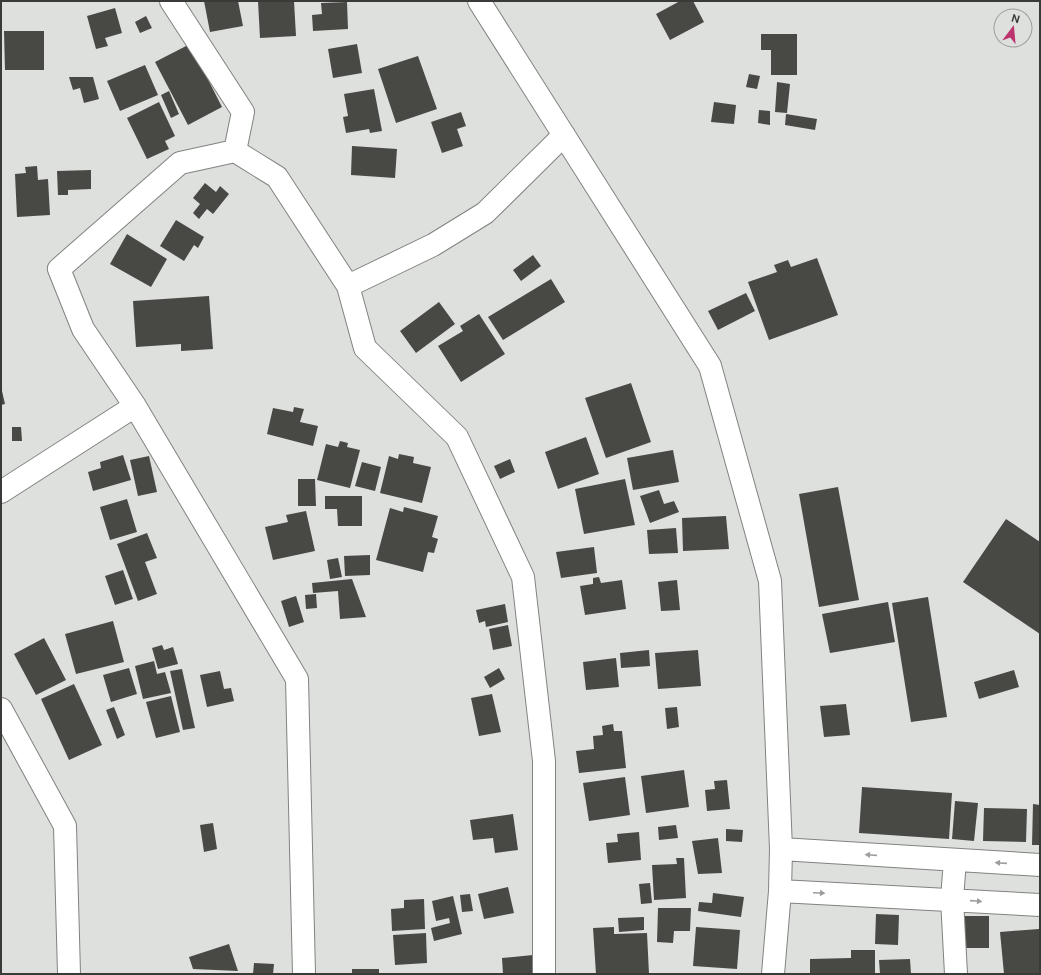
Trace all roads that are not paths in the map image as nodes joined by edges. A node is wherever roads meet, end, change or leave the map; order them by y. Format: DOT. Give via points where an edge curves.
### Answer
graph roads {
  1 [pos="171,1"];
  2 [pos="479,1"];
  3 [pos="564,135"];
  4 [pos="235,151"];
  5 [pos="348,286"];
  6 [pos="135,406"];
  7 [pos="1,492"];
  8 [pos="1,709"];
  9 [pos="781,849"];
  10 [pos="955,860"];
  11 [pos="1040,866"];
  12 [pos="780,891"];
  13 [pos="952,899"];
  14 [pos="1040,905"];
  15 [pos="69,974"];
  16 [pos="304,974"];
  17 [pos="544,974"];
  18 [pos="773,974"];
  19 [pos="956,974"];
  1 -- 4 [label="street" via="243,112"];
  2 -- 3 [label="street"];
  3 -- 5 [label="street" via="485,213 433,245"];
  3 -- 9 [label="street" via="710,366 770,581"];
  4 -- 5 [label="street" via="277,177"];
  4 -- 6 [label="street" via="180,163 59,269 83,329"];
  5 -- 17 [label="street" via="365,348 457,437 523,577 544,761"];
  6 -- 7 [label="street"];
  6 -- 16 [label="street" via="297,679"];
  8 -- 15 [label="street" via="64,826"];
  10 -- 9 [label="street, one-way"];
  9 -- 12 [label="street"];
  11 -- 10 [label="street, one-way"];
  10 -- 13 [label="street"];
  12 -- 13 [label="street, one-way"];
  12 -- 18 [label="street"];
  13 -- 14 [label="street, one-way"];
  13 -- 19 [label="street"];
}
